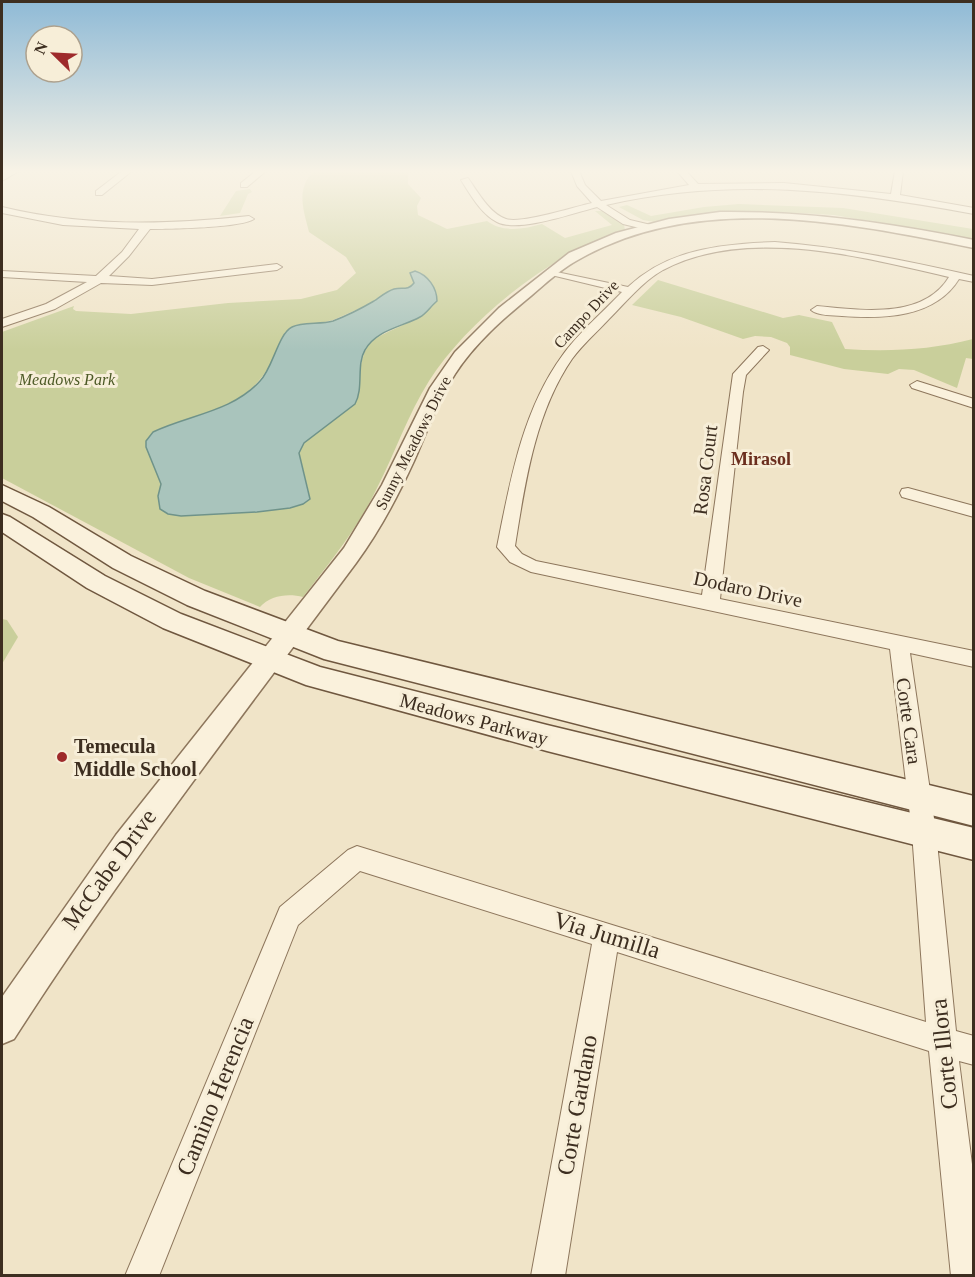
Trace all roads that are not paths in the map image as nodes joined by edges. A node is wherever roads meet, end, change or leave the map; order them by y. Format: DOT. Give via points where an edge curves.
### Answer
graph roads {
  1 [pos="144,231"];
  2 [pos="638,231"];
  3 [pos="906,231"];
  4 [pos="974,244"];
  5 [pos="277,267"];
  6 [pos="551,273"];
  7 [pos="2,274"];
  8 [pos="956,275"];
  9 [pos="97,279"];
  10 [pos="974,279"];
  11 [pos="630,291"];
  12 [pos="817,309"];
  13 [pos="2,323"];
  14 [pos="763,350"];
  15 [pos="917,385"];
  16 [pos="974,404"];
  17 [pos="2,492"];
  18 [pos="908,493"];
  19 [pos="974,512"];
  20 [pos="2,522"];
  21 [pos="516,558"];
  22 [pos="710,604"];
  23 [pos="288,633"];
  24 [pos="899,643"];
  25 [pos="269,658"];
  26 [pos="974,659"];
  27 [pos="920,798"];
  28 [pos="974,811"];
  29 [pos="924,832"];
  30 [pos="974,844"];
  31 [pos="289,916"];
  32 [pos="607,935"];
  33 [pos="2,1028"];
  34 [pos="942,1040"];
  35 [pos="974,1051"];
  36 [pos="142,1275"];
  37 [pos="548,1275"];
  38 [pos="968,1275"];
  1 -- 9 [label="street" via="123,258"];
  2 -- 6 [label="street, Sunny Meadows Drive" via="571,257"];
  3 -- 4 [label="street, Sunny Meadows Drive"];
  5 -- 9 [label="street" via="164,281"];
  6 -- 11 [label="street"];
  6 -- 23 [label="street, Sunny Meadows Drive" via="487,325 452,366 382,506 352,553"];
  7 -- 9 [label="street"];
  8 -- 10 [label="street, Campo Drive"];
  8 -- 11 [label="street, Campo Drive" via="841,251 770,246 711,251 681,259 646,276"];
  8 -- 12 [label="street" via="946,290 913,308 866,313"];
  9 -- 13 [label="street" via="65,299"];
  11 -- 21 [label="street, Campo Drive" via="562,364 537,417 516,486 506,547"];
  14 -- 22 [label="street, Rosa Court" via="741,374 736,392"];
  15 -- 16 [label="street"];
  17 -- 23 [label="main road, Meadows Parkway" via="133,567 196,598"];
  18 -- 19 [label="street"];
  20 -- 25 [label="main road, Meadows Parkway" via="96,582 172,621"];
  21 -- 22 [label="street, Dodaro Drive" via="531,566"];
  22 -- 24 [label="street, Dodaro Drive"];
  23 -- 25 [label="street, Sunny Meadows Drive"];
  23 -- 27 [label="main road, Meadows Parkway" via="334,651"];
  24 -- 26 [label="street, Dodaro Drive"];
  24 -- 27 [label="street, Corte Cara"];
  25 -- 29 [label="main road, Meadows Parkway" via="316,677 412,703"];
  25 -- 33 [label="street, McCabe Drive" via="129,840 52,948"];
  27 -- 28 [label="main road, Meadows Parkway"];
  27 -- 29 [label="street, Corte Cara"];
  29 -- 30 [label="main road, Meadows Parkway"];
  29 -- 34 [label="street, Corte Illora"];
  31 -- 32 [label="street, Via Jumilla" via="357,858"];
  31 -- 36 [label="street, Camino Herencia"];
  32 -- 34 [label="street, Via Jumilla"];
  32 -- 37 [label="street, Corte Gardano"];
  34 -- 35 [label="street, Via Jumilla"];
  34 -- 38 [label="street, Corte Illora"];
}
